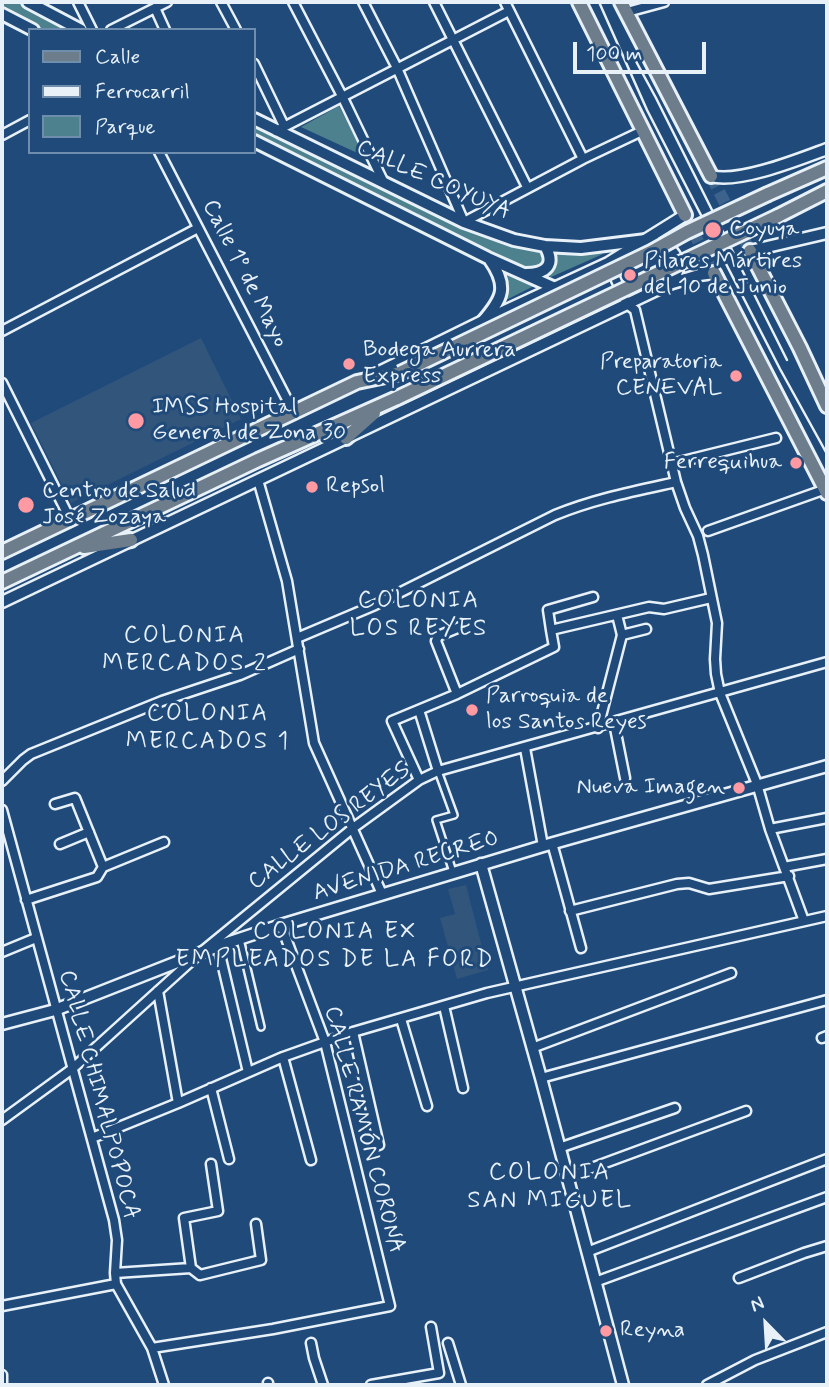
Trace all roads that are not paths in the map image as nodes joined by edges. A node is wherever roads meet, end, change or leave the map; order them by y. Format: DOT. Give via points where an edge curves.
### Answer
graph roads {
  1 [pos="28,2"];
  2 [pos="78,2"];
  3 [pos="167,2"];
  4 [pos="221,2"];
  5 [pos="293,2"];
  6 [pos="363,2"];
  7 [pos="433,2"];
  8 [pos="505,2"];
  9 [pos="579,2"];
  10 [pos="664,2"];
  11 [pos="624,7"];
  12 [pos="155,8"];
  13 [pos="509,11"];
  14 [pos="2,15"];
  15 [pos="29,28"];
  16 [pos="77,28"];
  17 [pos="91,28"];
  18 [pos="115,28"];
  19 [pos="164,28"];
  20 [pos="235,28"];
  21 [pos="452,39"];
  22 [pos="397,68"];
  23 [pos="256,69"];
  24 [pos="342,96"];
  25 [pos="28,121"];
  26 [pos="256,121"];
  27 [pos="280,128"];
  28 [pos="642,131"];
  29 [pos="2,135"];
  30 [pos="256,142"];
  31 [pos="826,153"];
  32 [pos="160,154"];
  33 [pos="583,159"];
  34 [pos="827,168"];
  35 [pos="711,176"];
  36 [pos="384,183"];
  37 [pos="527,187"];
  38 [pos="827,191"];
  39 [pos="685,215"];
  40 [pos="464,222"];
  41 [pos="198,228"];
  42 [pos="827,233"];
  43 [pos="646,240"];
  44 [pos="545,246"];
  45 [pos="750,251"];
  46 [pos="488,258"];
  47 [pos="608,263"];
  48 [pos="714,273"];
  49 [pos="523,274"];
  50 [pos="669,284"];
  51 [pos="555,288"];
  52 [pos="627,304"];
  53 [pos="482,321"];
  54 [pos="2,331"];
  55 [pos="357,382"];
  56 [pos="2,383"];
  57 [pos="391,401"];
  58 [pos="827,406"];
  59 [pos="294,414"];
  60 [pos="346,438"];
  61 [pos="776,438"];
  62 [pos="671,464"];
  63 [pos="258,480"];
  64 [pos="676,482"];
  65 [pos="826,491"];
  66 [pos="70,519"];
  67 [pos="708,531"];
  68 [pos="131,540"];
  69 [pos="69,550"];
  70 [pos="2,552"];
  71 [pos="2,582"];
  72 [pos="593,597"];
  73 [pos="711,598"];
  74 [pos="2,602"];
  75 [pos="617,615"];
  76 [pos="460,627"];
  77 [pos="646,629"];
  78 [pos="551,630"];
  79 [pos="622,635"];
  80 [pos="297,638"];
  81 [pos="299,649"];
  82 [pos="827,662"];
  83 [pos="720,693"];
  84 [pos="457,694"];
  85 [pos="419,710"];
  86 [pos="614,723"];
  87 [pos="598,727"];
  88 [pos="525,748"];
  89 [pos="827,766"];
  90 [pos="438,771"];
  91 [pos="625,778"];
  92 [pos="419,780"];
  93 [pos="2,781"];
  94 [pos="757,784"];
  95 [pos="55,804"];
  96 [pos="2,810"];
  97 [pos="827,818"];
  98 [pos="353,828"];
  99 [pos="771,829"];
  100 [pos="89,832"];
  101 [pos="5,837"];
  102 [pos="164,842"];
  103 [pos="60,844"];
  104 [pos="548,844"];
  105 [pos="827,859"];
  106 [pos="481,864"];
  107 [pos="103,867"];
  108 [pos="785,867"];
  109 [pos="453,872"];
  110 [pos="789,876"];
  111 [pos="382,894"];
  112 [pos="26,900"];
  113 [pos="570,911"];
  114 [pos="827,916"];
  115 [pos="804,921"];
  116 [pos="281,925"];
  117 [pos="36,938"];
  118 [pos="240,939"];
  119 [pos="218,946"];
  120 [pos="581,948"];
  121 [pos="2,952"];
  122 [pos="199,954"];
  123 [pos="732,973"];
  124 [pos="515,987"];
  125 [pos="158,991"];
  126 [pos="827,1001"];
  127 [pos="444,1006"];
  128 [pos="55,1010"];
  129 [pos="401,1019"];
  130 [pos="2,1024"];
  131 [pos="261,1027"];
  132 [pos="353,1032"];
  133 [pos="325,1042"];
  134 [pos="532,1048"];
  135 [pos="283,1056"];
  136 [pos="72,1069"];
  137 [pos="248,1072"];
  138 [pos="541,1078"];
  139 [pos="211,1088"];
  140 [pos="463,1088"];
  141 [pos="178,1103"];
  142 [pos="427,1106"];
  143 [pos="675,1108"];
  144 [pos="746,1111"];
  145 [pos="2,1120"];
  146 [pos="92,1138"];
  147 [pos="379,1144"];
  148 [pos="559,1148"];
  149 [pos="229,1158"];
  150 [pos="827,1159"];
  151 [pos="311,1160"];
  152 [pos="211,1164"];
  153 [pos="567,1177"];
  154 [pos="827,1197"];
  155 [pos="256,1224"];
  156 [pos="827,1246"];
  157 [pos="587,1252"];
  158 [pos="191,1268"];
  159 [pos="115,1273"];
  160 [pos="739,1279"];
  161 [pos="595,1282"];
  162 [pos="117,1284"];
  163 [pos="2,1306"];
  164 [pos="431,1327"];
  165 [pos="827,1332"];
  166 [pos="311,1343"];
  167 [pos="448,1343"];
  168 [pos="152,1348"];
  169 [pos="2,1375"];
  170 [pos="2,1385"];
  171 [pos="164,1385"];
  172 [pos="323,1385"];
  173 [pos="371,1385"];
  174 [pos="461,1385"];
  175 [pos="623,1385"];
  176 [pos="710,1385"];
  1 -- 16 [label="main road"];
  2 -- 17 [label="street"];
  3 -- 12 [label="street"];
  4 -- 20 [label="street"];
  5 -- 24 [label="street"];
  6 -- 22 [label="street"];
  7 -- 21 [label="street"];
  8 -- 13 [label="street"];
  9 -- 28 [label="main road"];
  10 -- 11 [label="street"];
  11 -- 35 [label="main road"];
  12 -- 18 [label="street"];
  12 -- 19 [label="street"];
  13 -- 21 [label="street"];
  13 -- 33 [label="street"];
  14 -- 15 [label="main road"];
  21 -- 22 [label="street"];
  21 -- 37 [label="street"];
  22 -- 24 [label="street"];
  22 -- 40 [label="street"];
  23 -- 27 [label="street"];
  24 -- 27 [label="street"];
  24 -- 36 [label="street"];
  25 -- 29 [label="street"];
  26 -- 27 [label="main road, CALLE COYUYA"];
  27 -- 36 [label="main road, CALLE COYUYA"];
  28 -- 33 [label="street"];
  28 -- 39 [label="main road"];
  30 -- 46 [label="main road, CALLE COYUYA"];
  31 -- 35 [label="street" via="749,174"];
  32 -- 41 [label="street, Calle 1º de Mayo"];
  33 -- 37 [label="street"];
  34 -- 55 [label="main road, bridge" via="400,373"];
  36 -- 40 [label="main road, CALLE COYUYA"];
  37 -- 40 [label="street"];
  38 -- 57 [label="main road, bridge"];
  39 -- 43 [label="street"];
  40 -- 44 [label="main road, CALLE COYUYA"];
  41 -- 54 [label="street"];
  41 -- 59 [label="street, Calle 1º de Mayo"];
  42 -- 45 [label="street"];
  43 -- 44 [label="main road, CALLE COYUYA" via="581,248"];
  43 -- 47 [label="street"];
  43 -- 50 [label="street" via="664,244 675,255 677,271"];
  44 -- 49 [label="main road" via="549,265 536,274"];
  45 -- 58 [label="main road"];
  46 -- 49 [label="main road, CALLE COYUYA"];
  46 -- 53 [label="main road" via="499,274 502,291"];
  47 -- 51 [label="street"];
  47 -- 52 [label="street"];
  48 -- 50 [label="street"];
  48 -- 65 [label="main road"];
  49 -- 51 [label="main road, CALLE COYUYA"];
  50 -- 52 [label="street"];
  51 -- 53 [label="street"];
  52 -- 60 [label="street"];
  52 -- 62 [label="street" via="635,310"];
  53 -- 55 [label="street"];
  55 -- 59 [label="main road"];
  56 -- 66 [label="street"];
  57 -- 60 [label="main road"];
  57 -- 69 [label="main road"];
  59 -- 66 [label="main road"];
  60 -- 63 [label="street"];
  61 -- 62 [label="street"];
  62 -- 64 [label="street"];
  63 -- 68 [label="street"];
  63 -- 80 [label="street" via="284,569"];
  64 -- 73 [label="street" via="698,536"];
  64 -- 80 [label="street" via="578,505 375,605"];
  65 -- 67 [label="street"];
  66 -- 70 [label="main road"];
  68 -- 69 [label="main road"];
  68 -- 74 [label="street"];
  69 -- 71 [label="main road"];
  72 -- 78 [label="street" via="548,610"];
  73 -- 75 [label="street"];
  73 -- 83 [label="street" via="717,623"];
  75 -- 78 [label="street"];
  75 -- 79 [label="street"];
  76 -- 84 [label="street" via="436,641"];
  77 -- 79 [label="street"];
  78 -- 84 [label="street" via="554,647"];
  79 -- 87 [label="street"];
  80 -- 81 [label="street"];
  81 -- 93 [label="street" via="32,754"];
  81 -- 98 [label="street" via="314,743"];
  82 -- 83 [label="street, CALLE LOS REYES"];
  83 -- 86 [label="street, CALLE LOS REYES"];
  83 -- 94 [label="street"];
  84 -- 85 [label="street"];
  85 -- 90 [label="street"];
  85 -- 92 [label="street" via="392,722"];
  86 -- 87 [label="street, CALLE LOS REYES"];
  86 -- 91 [label="street"];
  87 -- 88 [label="street, CALLE LOS REYES"];
  88 -- 90 [label="street, CALLE LOS REYES"];
  88 -- 104 [label="street"];
  89 -- 94 [label="street, AVENIDA RECREO"];
  90 -- 92 [label="street, CALLE LOS REYES"];
  90 -- 109 [label="street" via="454,814 436,820"];
  92 -- 98 [label="street, CALLE LOS REYES"];
  94 -- 99 [label="street"];
  94 -- 104 [label="street, AVENIDA RECREO"];
  95 -- 100 [label="street" via="75,798"];
  96 -- 101 [label="street, CALLE CHIMALPOPOCA"];
  97 -- 99 [label="street"];
  98 -- 111 [label="street"];
  98 -- 122 [label="street, CALLE LOS REYES"];
  99 -- 108 [label="street"];
  100 -- 103 [label="street"];
  100 -- 107 [label="street"];
  101 -- 112 [label="street, CALLE CHIMALPOPOCA"];
  102 -- 107 [label="street"];
  104 -- 106 [label="street, AVENIDA RECREO"];
  104 -- 113 [label="street"];
  105 -- 108 [label="street"];
  106 -- 109 [label="street, AVENIDA RECREO"];
  106 -- 124 [label="street"];
  107 -- 112 [label="street" via="97,877"];
  108 -- 110 [label="street"];
  109 -- 111 [label="street, AVENIDA RECREO"];
  110 -- 113 [label="street" via="709,890 677,884"];
  110 -- 115 [label="street"];
  111 -- 116 [label="street, AVENIDA RECREO"];
  112 -- 117 [label="street, CALLE CHIMALPOPOCA"];
  113 -- 120 [label="street"];
  114 -- 115 [label="street"];
  115 -- 124 [label="street"];
  116 -- 118 [label="street, AVENIDA RECREO"];
  116 -- 133 [label="street, CALLE RAMÓN CORONA"];
  117 -- 121 [label="street"];
  117 -- 128 [label="street, CALLE CHIMALPOPOCA"];
  118 -- 119 [label="street, AVENIDA RECREO"];
  118 -- 131 [label="street"];
  119 -- 122 [label="street, AVENIDA RECREO"];
  119 -- 137 [label="street"];
  122 -- 125 [label="street, CALLE LOS REYES"];
  122 -- 128 [label="street, AVENIDA RECREO"];
  123 -- 134 [label="street"];
  124 -- 127 [label="street"];
  124 -- 134 [label="street"];
  125 -- 136 [label="street, CALLE LOS REYES"];
  125 -- 141 [label="street"];
  126 -- 138 [label="street"];
  127 -- 129 [label="street"];
  127 -- 140 [label="street"];
  128 -- 130 [label="street, AVENIDA RECREO"];
  128 -- 136 [label="street, CALLE CHIMALPOPOCA"];
  129 -- 132 [label="street"];
  129 -- 142 [label="street"];
  132 -- 133 [label="street"];
  132 -- 147 [label="street"];
  133 -- 135 [label="street"];
  133 -- 168 [label="street, CALLE RAMÓN CORONA" via="390,1306"];
  134 -- 138 [label="street"];
  135 -- 137 [label="street"];
  135 -- 151 [label="street"];
  136 -- 145 [label="street, CALLE LOS REYES"];
  136 -- 146 [label="street, CALLE CHIMALPOPOCA"];
  137 -- 139 [label="street"];
  138 -- 148 [label="street"];
  139 -- 141 [label="street"];
  139 -- 149 [label="street"];
  141 -- 146 [label="street"];
  143 -- 148 [label="street"];
  144 -- 153 [label="street"];
  146 -- 159 [label="street, CALLE CHIMALPOPOCA" via="114,1220"];
  148 -- 153 [label="street"];
  150 -- 157 [label="street"];
  152 -- 158 [label="street" via="218,1211 184,1217"];
  153 -- 157 [label="street"];
  154 -- 161 [label="street"];
  155 -- 158 [label="street" via="261,1260 200,1275"];
  156 -- 160 [label="street"];
  157 -- 161 [label="street"];
  158 -- 159 [label="street"];
  159 -- 162 [label="street, CALLE CHIMALPOPOCA"];
  161 -- 175 [label="street"];
  162 -- 163 [label="street"];
  162 -- 168 [label="street, CALLE CHIMALPOPOCA"];
  164 -- 173 [label="street" via="439,1373"];
  165 -- 176 [label="street" via="755,1360"];
  166 -- 172 [label="street"];
  167 -- 174 [label="street"];
  168 -- 171 [label="street, CALLE CHIMALPOPOCA"];
  169 -- 170 [label="street"];
}
